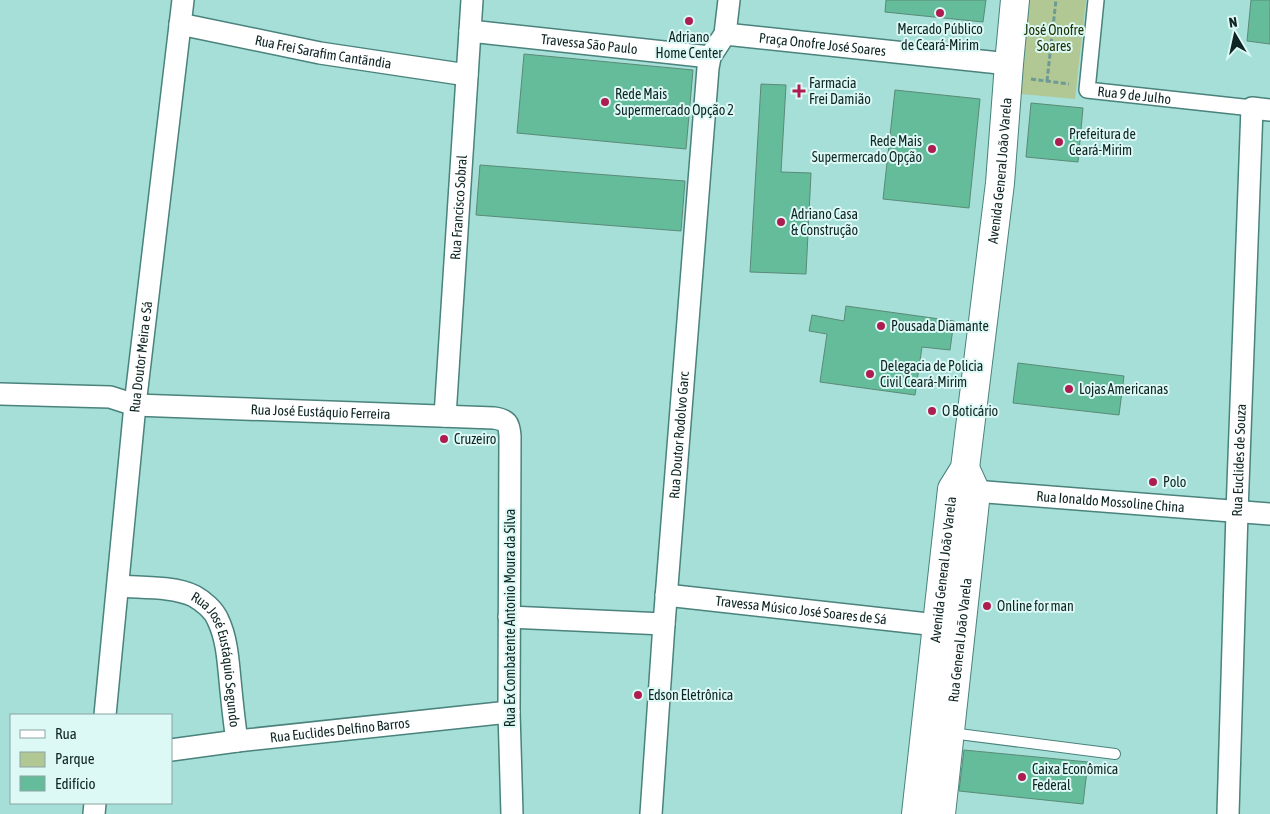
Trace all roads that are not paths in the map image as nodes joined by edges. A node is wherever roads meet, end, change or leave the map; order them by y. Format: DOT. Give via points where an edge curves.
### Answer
graph roads {
  1 [pos="183,0"];
  2 [pos="472,0"];
  3 [pos="729,0"];
  4 [pos="1015,0"];
  5 [pos="1096,0"];
  6 [pos="180,24"];
  7 [pos="470,30"];
  8 [pos="724,34"];
  9 [pos="710,57"];
  10 [pos="1018,72"];
  11 [pos="467,75"];
  12 [pos="1261,109"];
  13 [pos="0,394"];
  14 [pos="135,405"];
  15 [pos="445,416"];
  16 [pos="507,422"];
  17 [pos="964,483"];
  18 [pos="1237,512"];
  19 [pos="1270,514"];
  20 [pos="118,586"];
  21 [pos="666,595"];
  22 [pos="509,617"];
  23 [pos="664,624"];
  24 [pos="937,625"];
  25 [pos="509,712"];
  26 [pos="105,714"];
  27 [pos="950,733"];
  28 [pos="236,741"];
  29 [pos="172,750"];
  30 [pos="1114,754"];
  31 [pos="512,814"];
  32 [pos="651,814"];
  33 [pos="916,814"];
  34 [pos="941,814"];
  35 [pos="1228,814"];
  1 -- 6 [label="street, Rua Doutor Meira e Sá"];
  2 -- 7 [label="street, Rua Francisco Sobral"];
  3 -- 8 [label="street"];
  4 -- 10 [label="main road, Avenida General João Varela"];
  5 -- 12 [label="street, Rua 9 de Julho" via="1086,90"];
  6 -- 11 [label="street, Rua Frei Sarafim Cantãndia" via="320,53"];
  6 -- 14 [label="street, Rua Doutor Meira e Sá"];
  7 -- 9 [label="street, Travessa São Paulo"];
  7 -- 11 [label="street, Rua Francisco Sobral"];
  8 -- 9 [label="street"];
  8 -- 10 [label="street, Praça Onofre José Soares"];
  9 -- 21 [label="street, Rua Doutor Rodolvo Garc"];
  10 -- 17 [label="main road, Avenida General João Varela" via="1000,183"];
  11 -- 15 [label="street, Rua Francisco Sobral"];
  12 -- 18 [label="street, Rua Euclides de Souza"];
  13 -- 14 [label="street, Rua José Eustáquio Ferreira" via="110,397"];
  14 -- 15 [label="street, Rua José Eustáquio Ferreira"];
  14 -- 20 [label="street, Rua Doutor Meira e Sá"];
  15 -- 16 [label="street, Rua José Eustáquio Ferreira" via="494,418"];
  16 -- 22 [label="street, Rua Ex Combatente Antonio Moura da Silva" via="510,436"];
  17 -- 18 [label="street, Rua Ionaldo Mossoline China"];
  17 -- 24 [label="main road, Avenida General João Varela"];
  17 -- 27 [label="main road, Rua General João Varela"];
  18 -- 19 [label="street, Rua Ionaldo Mossoline China"];
  18 -- 35 [label="street, Rua Euclides de Souza"];
  20 -- 26 [label="street, Rua Doutor Meira e Sá"];
  20 -- 28 [label="street, Rua José Eustáquio Segundo" via="181,592 195,597 218,618 228,657"];
  21 -- 23 [label="street, Rua Doutor Rodolvo Garc"];
  21 -- 24 [label="street, Travessa Músico José Soares de Sá"];
  22 -- 23 [label="street"];
  22 -- 25 [label="street, Rua Ex Combatente Antonio Moura da Silva"];
  23 -- 32 [label="street, Rua Doutor Rodolvo Garc"];
  24 -- 33 [label="main road, Avenida General João Varela"];
  25 -- 28 [label="street, Rua Euclides Delfino Barros"];
  25 -- 31 [label="street, Rua Ex Combatente Antonio Moura da Silva"];
  27 -- 30 [label="lane"];
  27 -- 34 [label="main road, Rua General João Varela"];
  28 -- 29 [label="street, Rua Euclides Delfino Barros"];
}
